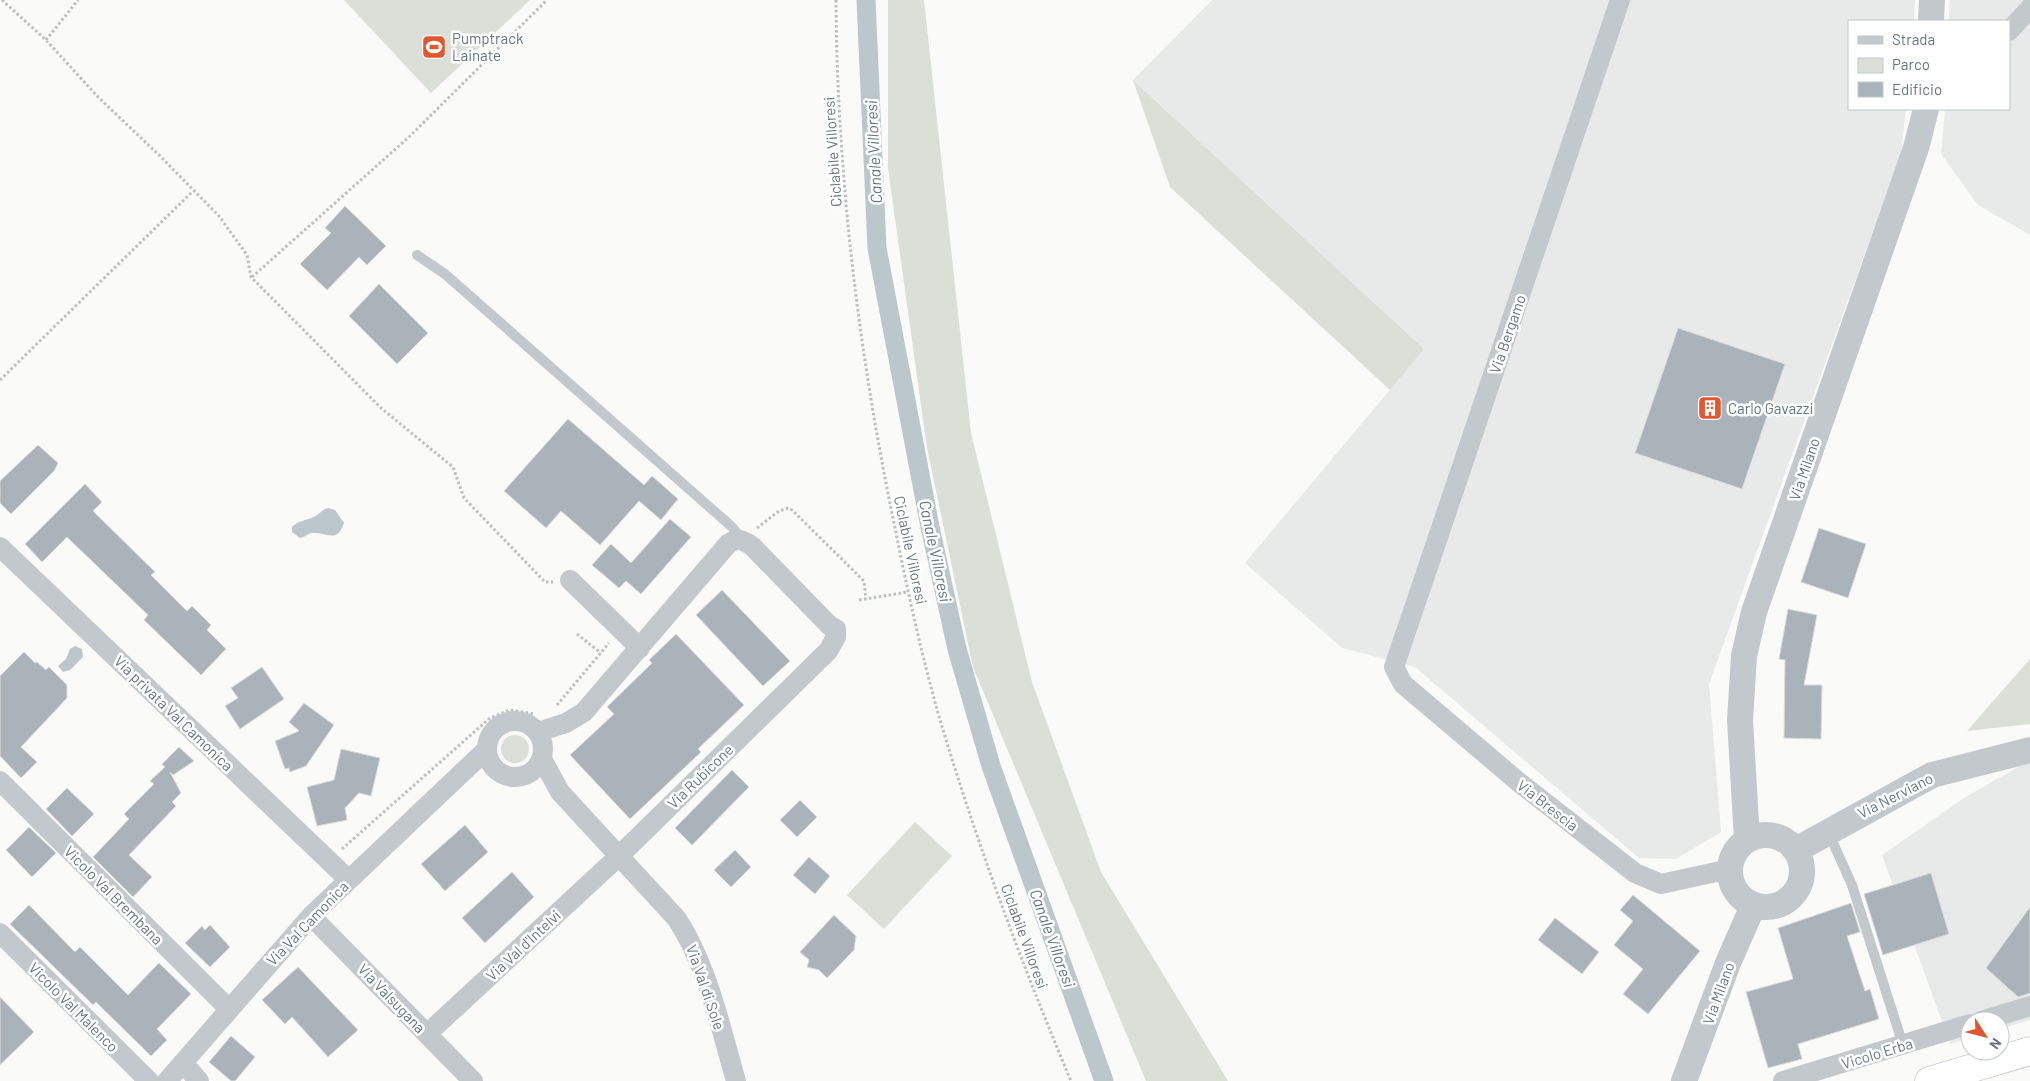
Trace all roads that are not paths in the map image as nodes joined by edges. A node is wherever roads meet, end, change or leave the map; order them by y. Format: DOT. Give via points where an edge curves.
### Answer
graph roads {
  1 [pos="1620,0"];
  2 [pos="1932,0"];
  3 [pos="2030,8"];
  4 [pos="1931,20"];
  5 [pos="2010,30"];
  6 [pos="1926,110"];
  7 [pos="417,255"];
  8 [pos="747,543"];
  9 [pos="0,547"];
  10 [pos="570,580"];
  11 [pos="640,648"];
  12 [pos="1394,667"];
  13 [pos="560,716"];
  14 [pos="538,724"];
  15 [pos="2030,750"];
  16 [pos="490,759"];
  17 [pos="538,761"];
  18 [pos="0,781"];
  19 [pos="1828,830"];
  20 [pos="1747,840"];
  21 [pos="1796,850"];
  22 [pos="618,857"];
  23 [pos="1730,869"];
  24 [pos="348,879"];
  25 [pos="1753,906"];
  26 [pos="311,916"];
  27 [pos="0,934"];
  28 [pos="2030,1006"];
  29 [pos="229,1009"];
  30 [pos="2010,1012"];
  31 [pos="1960,1027"];
  32 [pos="427,1034"];
  33 [pos="1903,1045"];
  34 [pos="2030,1052"];
  35 [pos="183,1063"];
  36 [pos="149,1081"];
  37 [pos="167,1081"];
  38 [pos="199,1081"];
  39 [pos="473,1081"];
  40 [pos="736,1081"];
  41 [pos="1684,1081"];
  42 [pos="1783,1081"];
  43 [pos="1929,1081"];
  1 -- 12 [label="street, Via Bergamo"];
  2 -- 4 [label="street"];
  3 -- 5 [label="street"];
  6 -- 20 [label="street, Via Milano" via="1916,148 1754,612 1744,656 1740,720"];
  7 -- 8 [label="lane" via="445,274"];
  8 -- 11 [label="street" via="736,539 728,544"];
  8 -- 22 [label="street, Via Rubicone" via="836,629 836,637 828,651"];
  9 -- 24 [label="street, Via privata Val Camonica"];
  10 -- 11 [label="street"];
  11 -- 13 [label="street" via="588,708"];
  12 -- 23 [label="street, Via Brescia" via="1403,684 1418,697 1521,784 1635,873 1660,884"];
  13 -- 14 [label="street"];
  13 -- 17 [label="street"];
  14 -- 16 [label="street" via="505,722 491,733"];
  14 -- 17 [label="street"];
  15 -- 19 [label="street, Via Nerviano" via="1932,775"];
  16 -- 17 [label="street" via="507,776 522,776"];
  16 -- 24 [label="street, Via Val Camonica" via="460,777"];
  17 -- 22 [label="street" via="560,792"];
  18 -- 29 [label="street, Vicolo Val Brembana"];
  19 -- 21 [label="street, Via Nerviano"];
  19 -- 33 [label="lane" via="1852,885"];
  20 -- 21 [label="street" via="1773,836 1788,842"];
  20 -- 23 [label="street" via="1732,858"];
  21 -- 25 [label="street" via="1802,869 1798,889 1791,898 1778,905"];
  22 -- 32 [label="street, Via Val d'Intelvi"];
  22 -- 40 [label="street, Via Val di Sole" via="688,936 705,976"];
  23 -- 25 [label="street" via="1733,887"];
  24 -- 26 [label="street, Via Val Camonica"];
  25 -- 41 [label="street, Via Milano"];
  26 -- 29 [label="street, Via Val Camonica"];
  26 -- 32 [label="street, Via Valsugana"];
  27 -- 36 [label="street, Vicolo Val Malenco"];
  28 -- 30 [label="street"];
  29 -- 35 [label="street, Via Val Camonica"];
  31 -- 33 [label="street, Vicolo Erba"];
  32 -- 39 [label="street, Via Valsugana"];
  33 -- 42 [label="street, Vicolo Erba"];
  34 -- 43 [label="highway"];
  35 -- 37 [label="street, Via Val Camonica"];
  35 -- 38 [label="street"];
}
